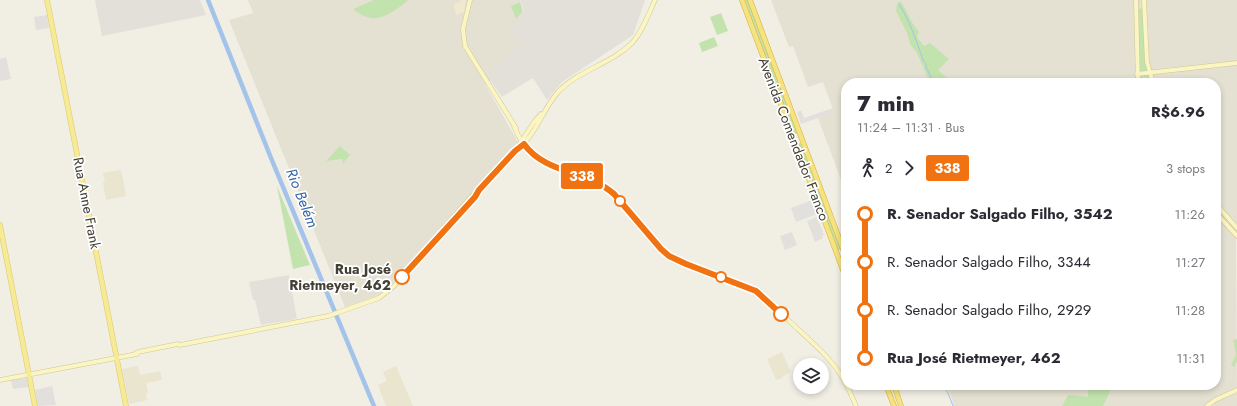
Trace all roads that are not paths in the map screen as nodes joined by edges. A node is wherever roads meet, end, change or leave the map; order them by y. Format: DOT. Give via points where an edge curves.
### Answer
graph roads {
  1 [pos="47,0"];
  2 [pos="470,0"];
  3 [pos="655,0"];
  4 [pos="742,0"];
  5 [pos="750,0"];
  6 [pos="1136,0"];
  7 [pos="1144,0"];
  8 [pos="1237,63"];
  9 [pos="1150,73"];
  10 [pos="1137,74"];
  11 [pos="1137,78"];
  12 [pos="1152,78"];
  13 [pos="802,138"];
  14 [pos="524,141"];
  15 [pos="794,141"];
  16 [pos="1221,210"];
  17 [pos="1221,218"];
  18 [pos="0,225"];
  19 [pos="1237,228"];
  20 [pos="1237,236"];
  21 [pos="841,244"];
  22 [pos="835,249"];
  23 [pos="841,250"];
  24 [pos="841,265"];
  25 [pos="116,357"];
  26 [pos="29,374"];
  27 [pos="841,374"];
  28 [pos="0,380"];
  29 [pos="849,390"];
  30 [pos="888,390"];
  31 [pos="896,390"];
  32 [pos="1237,390"];
  33 [pos="35,406"];
  34 [pos="126,406"];
  35 [pos="856,406"];
  36 [pos="894,406"];
  37 [pos="901,406"];
  38 [pos="1207,406"];
  1 -- 25 [label="main road, Rua Anne Frank"];
  2 -- 14 [label="main road" via="463,29 465,46"];
  3 -- 14 [label="main road" via="642,29 630,44 559,92 535,120"];
  4 -- 15 [label="highway, Avenida Comendador Franco"];
  5 -- 13 [label="highway, Avenida Comendador Franco"];
  6 -- 10 [label="main road"];
  7 -- 9 [label="main road"];
  8 -- 9 [label="main road"];
  9 -- 10 [label="main road"];
  9 -- 12 [label="main road"];
  10 -- 11 [label="main road"];
  13 -- 15 [label="highway" via="797,136"];
  13 -- 21 [label="highway, Avenida Comendador Franco"];
  14 -- 25 [label="main road" via="394,286 373,301 330,315"];
  14 -- 27 [label="main road" via="534,154 548,163 589,179 614,194 669,256 756,291 829,359"];
  15 -- 22 [label="highway, Avenida Comendador Franco"];
  16 -- 19 [label="main road"];
  17 -- 20 [label="main road"];
  18 -- 26 [label="main road"];
  22 -- 23 [label="highway"];
  22 -- 24 [label="highway, Avenida Comendador Franco"];
  25 -- 26 [label="main road"];
  25 -- 34 [label="main road, Rua Anne Frank"];
  26 -- 28 [label="main road"];
  26 -- 33 [label="main road"];
  29 -- 35 [label="main road"];
  30 -- 36 [label="highway"];
  31 -- 37 [label="highway"];
  32 -- 38 [label="main road"];
}
